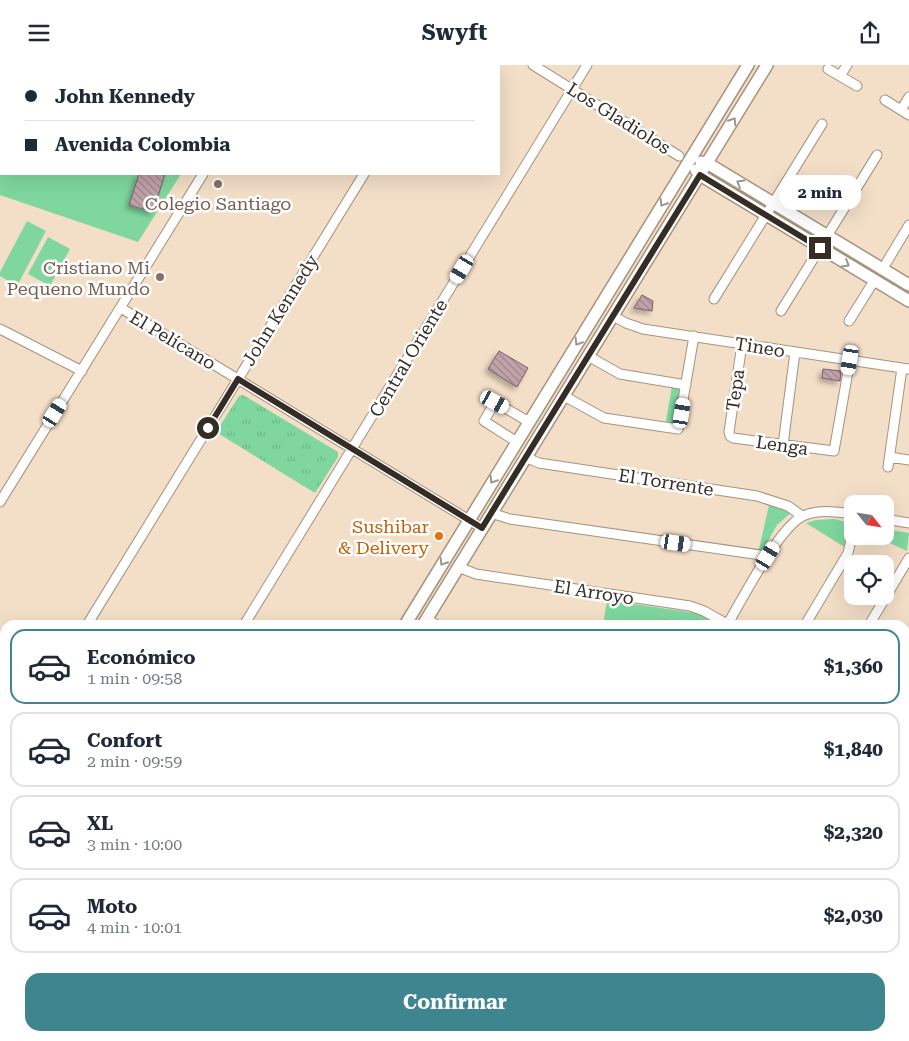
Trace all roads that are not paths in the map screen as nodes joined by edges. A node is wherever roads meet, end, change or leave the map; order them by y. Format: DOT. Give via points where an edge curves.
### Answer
graph roads {
  1 [pos="533,65"];
  2 [pos="587,65"];
  3 [pos="748,65"];
  4 [pos="767,65"];
  5 [pos="847,65"];
  6 [pos="828,69"];
  7 [pos="840,76"];
  8 [pos="856,86"];
  9 [pos="572,89"];
  10 [pos="909,97"];
  11 [pos="885,100"];
  12 [pos="905,112"];
  13 [pos="822,124"];
  14 [pos="877,155"];
  15 [pos="684,159"];
  16 [pos="707,163"];
  17 [pos="202,175"];
  18 [pos="363,175"];
  19 [pos="700,175"];
  20 [pos="773,203"];
  21 [pos="766,215"];
  22 [pos="909,225"];
  23 [pos="828,236"];
  24 [pos="820,248"];
  25 [pos="882,270"];
  26 [pos="874,281"];
  27 [pos="909,285"];
  28 [pos="714,299"];
  29 [pos="909,301"];
  30 [pos="121,308"];
  31 [pos="781,311"];
  32 [pos="613,316"];
  33 [pos="849,321"];
  34 [pos="0,329"];
  35 [pos="694,336"];
  36 [pos="742,344"];
  37 [pos="795,352"];
  38 [pos="588,356"];
  39 [pos="850,360"];
  40 [pos="905,369"];
  41 [pos="82,371"];
  42 [pos="238,379"];
  43 [pos="686,385"];
  44 [pos="564,396"];
  45 [pos="529,422"];
  46 [pos="730,436"];
  47 [pos="517,442"];
  48 [pos="783,445"];
  49 [pos="352,449"];
  50 [pos="526,457"];
  51 [pos="890,457"];
  52 [pos="909,460"];
  53 [pos="888,467"];
  54 [pos="0,502"];
  55 [pos="491,513"];
  56 [pos="844,513"];
  57 [pos="802,516"];
  58 [pos="469,520"];
  59 [pos="894,520"];
  60 [pos="909,523"];
  61 [pos="482,528"];
  62 [pos="850,545"];
  63 [pos="768,556"];
  64 [pos="909,558"];
  65 [pos="458,567"];
  66 [pos="90,620"];
  67 [pos="247,620"];
  68 [pos="408,620"];
  69 [pos="425,620"];
  70 [pos="719,620"];
  71 [pos="730,620"];
  72 [pos="808,620"];
  73 [pos="872,620"];
  74 [pos="52,1041"];
  75 [pos="58,1041"];
  1 -- 9 [label="street, Los Gladiolos"];
  2 -- 9 [label="street, Central Oriente"];
  3 -- 15 [label="main road"];
  16 -- 4 [label="main road, one-way"];
  5 -- 7 [label="street"];
  6 -- 7 [label="street"];
  7 -- 8 [label="street"];
  9 -- 15 [label="street, Los Gladiolos"];
  9 -- 49 [label="street, Central Oriente"];
  10 -- 12 [label="street"];
  11 -- 12 [label="street"];
  13 -- 20 [label="street"];
  14 -- 23 [label="street"];
  15 -- 16 [label="main road"];
  15 -- 19 [label="main road"];
  15 -- 45 [label="main road, one-way"];
  16 -- 19 [label="main road"];
  20 -- 16 [label="main road, one-way"];
  17 -- 30 [label="street"];
  18 -- 42 [label="street, John Kennedy"];
  19 -- 21 [label="main road"];
  19 -- 32 [label="main road"];
  20 -- 21 [label="street"];
  20 -- 23 [label="main road"];
  21 -- 24 [label="main road"];
  21 -- 28 [label="street"];
  22 -- 25 [label="street"];
  23 -- 25 [label="main road"];
  24 -- 26 [label="main road, one-way"];
  24 -- 31 [label="street"];
  25 -- 27 [label="main road"];
  26 -- 29 [label="main road"];
  26 -- 33 [label="street"];
  30 -- 41 [label="street"];
  30 -- 42 [label="street, El Pelícano"];
  32 -- 35 [label="street, Tineo" via="638,327"];
  32 -- 38 [label="main road"];
  34 -- 41 [label="street"];
  35 -- 36 [label="street, Tineo"];
  35 -- 43 [label="street"];
  36 -- 37 [label="street, Tineo"];
  36 -- 46 [label="street, Tepa"];
  37 -- 39 [label="street, Tineo"];
  37 -- 48 [label="street"];
  38 -- 43 [label="street" via="624,375"];
  38 -- 44 [label="main road"];
  39 -- 40 [label="street, Tineo"];
  39 -- 48 [label="street, Lenga" via="834,451"];
  40 -- 51 [label="street"];
  41 -- 54 [label="street"];
  42 -- 49 [label="street, El Pelícano"];
  42 -- 66 [label="street, John Kennedy"];
  43 -- 44 [label="street" via="678,429 604,418"];
  44 -- 50 [label="main road"];
  45 -- 47 [label="main road"];
  45 -- 47 [label="street" via="495,402 484,421"];
  46 -- 48 [label="street, Lenga"];
  47 -- 58 [label="main road, one-way"];
  49 -- 58 [label="street, El Pelícano"];
  49 -- 67 [label="street, Central Oriente"];
  50 -- 55 [label="main road"];
  50 -- 57 [label="street, El Torrente" via="539,463 757,496 788,506"];
  51 -- 52 [label="street"];
  51 -- 53 [label="street"];
  55 -- 61 [label="main road"];
  55 -- 63 [label="street" via="510,519"];
  56 -- 57 [label="street" via="825,511"];
  57 -- 63 [label="street" via="783,533"];
  58 -- 61 [label="street, El Pelícano"];
  58 -- 68 [label="main road, one-way"];
  59 -- 60 [label="street"];
  61 -- 65 [label="main road"];
  62 -- 72 [label="street"];
  63 -- 71 [label="street"];
  64 -- 73 [label="street"];
  65 -- 69 [label="main road"];
  65 -- 70 [label="street, El Arroyo" via="476,574 690,606"];
  74 -- 75 [label="street"];
}
